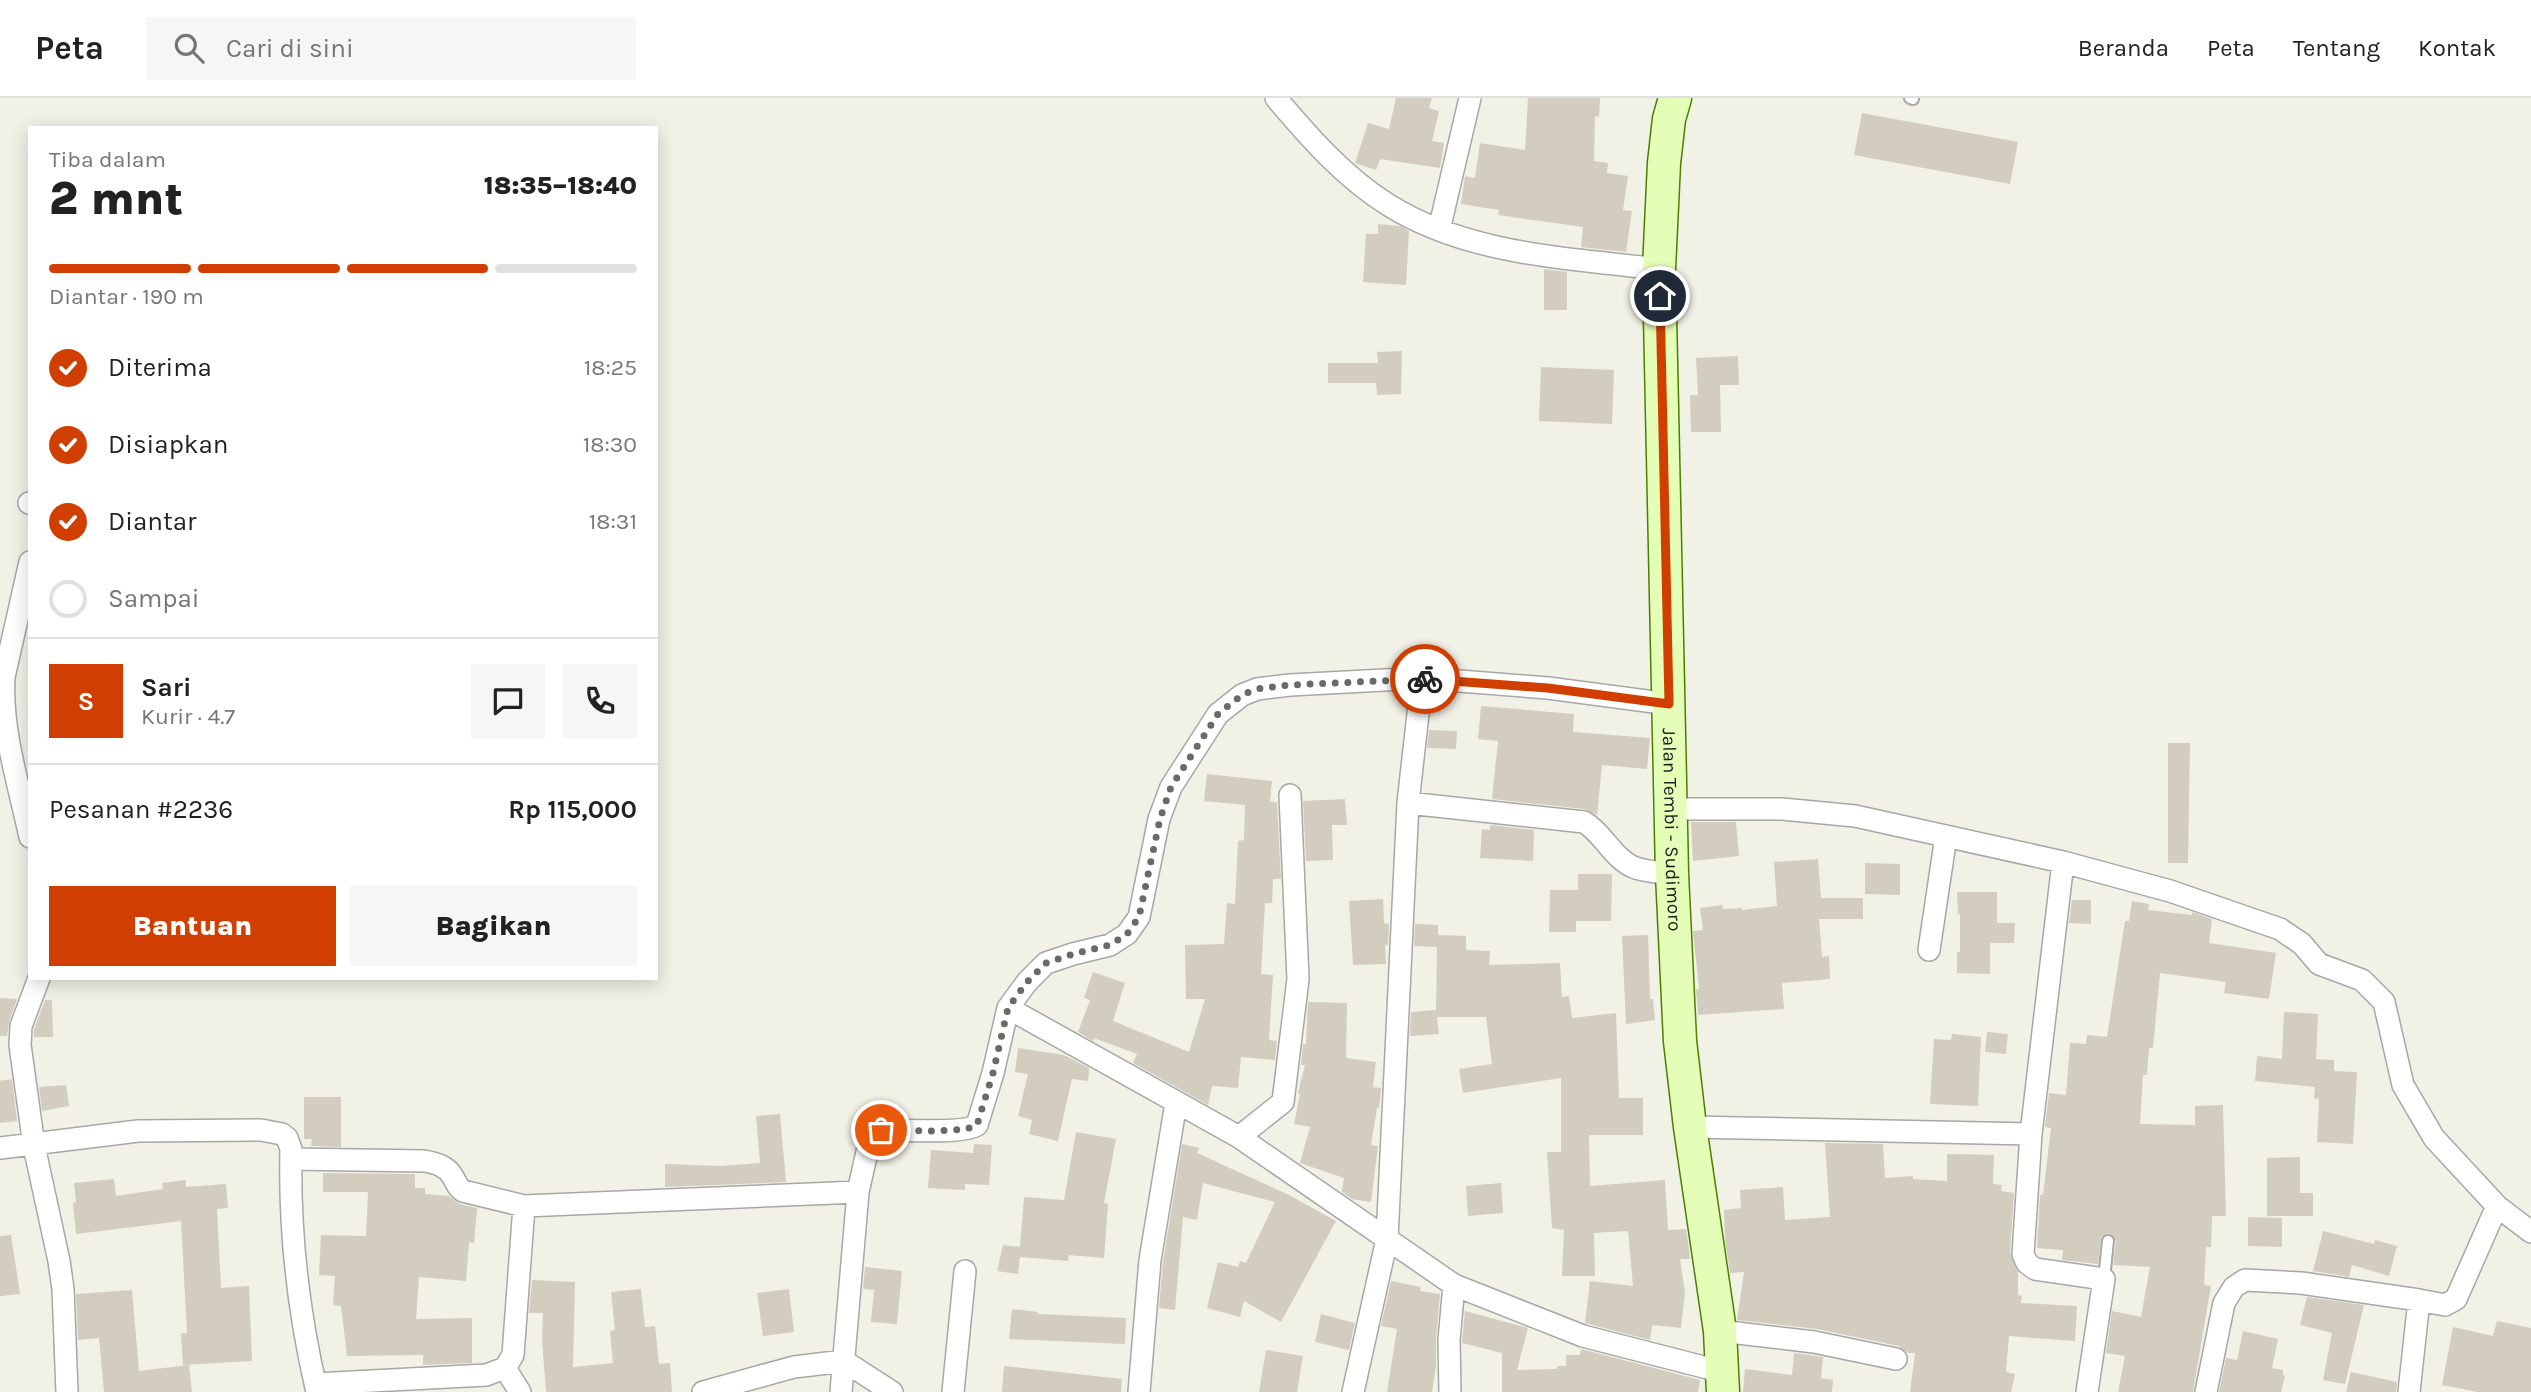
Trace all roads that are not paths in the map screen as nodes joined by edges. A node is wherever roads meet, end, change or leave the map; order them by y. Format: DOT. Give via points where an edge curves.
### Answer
graph roads {
  1 [pos="1276,98"];
  2 [pos="1470,98"];
  3 [pos="1675,98"];
  4 [pos="1439,230"];
  5 [pos="1659,269"];
  6 [pos="28,571"];
  7 [pos="1422,678"];
  8 [pos="1669,704"];
  9 [pos="1290,794"];
  10 [pos="1408,803"];
  11 [pos="1671,808"];
  12 [pos="28,828"];
  13 [pos="1946,836"];
  14 [pos="2063,862"];
  15 [pos="1672,874"];
  16 [pos="1929,950"];
  17 [pos="38,980"];
  18 [pos="1008,1008"];
  19 [pos="1175,1103"];
  20 [pos="1690,1127"];
  21 [pos="2031,1134"];
  22 [pos="1239,1137"];
  23 [pos="34,1146"];
  24 [pos="0,1148"];
  25 [pos="291,1158"];
  26 [pos="858,1192"];
  27 [pos="524,1206"];
  28 [pos="2497,1206"];
  29 [pos="2531,1231"];
  30 [pos="1387,1239"];
  31 [pos="2108,1241"];
  32 [pos="965,1271"];
  33 [pos="2104,1279"];
  34 [pos="1454,1285"];
  35 [pos="2419,1300"];
  36 [pos="1720,1331"];
  37 [pos="1896,1359"];
  38 [pos="844,1361"];
  39 [pos="505,1368"];
  40 [pos="1723,1382"];
  41 [pos="316,1388"];
  42 [pos="2094,1391"];
  43 [pos="67,1392"];
  44 [pos="520,1392"];
  45 [pos="703,1392"];
  46 [pos="841,1392"];
  47 [pos="892,1392"];
  48 [pos="954,1392"];
  49 [pos="1139,1392"];
  50 [pos="1353,1392"];
  51 [pos="1450,1392"];
  52 [pos="2206,1392"];
  53 [pos="2409,1392"];
  1 -- 4 [label="street" via="1361,185"];
  2 -- 4 [label="street"];
  3 -- 5 [label="main road, Jalan Tembi - Sudimoro" via="1664,163"];
  4 -- 5 [label="street" via="1495,247"];
  5 -- 8 [label="main road, Jalan Tembi - Sudimoro"];
  6 -- 12 [label="street" via="3,697"];
  7 -- 8 [label="street"];
  7 -- 10 [label="street"];
  7 -- 18 [label="street" via="1256,689 1231,702 1213,720 1171,787 1139,917 1127,934 1110,945 1046,963"];
  8 -- 11 [label="main road, Jalan Tembi - Sudimoro"];
  9 -- 22 [label="street" via="1298,979 1283,1102"];
  10 -- 15 [label="street" via="1584,822 1627,863"];
  10 -- 30 [label="street"];
  11 -- 13 [label="street" via="1782,809 1854,816"];
  11 -- 15 [label="main road, Jalan Tembi - Sudimoro"];
  13 -- 14 [label="street"];
  13 -- 16 [label="street"];
  14 -- 21 [label="street"];
  14 -- 28 [label="street" via="2180,894 2280,929 2302,944 2319,964 2362,980 2384,1002 2403,1085 2434,1138"];
  15 -- 20 [label="main road, Jalan Tembi - Sudimoro" via="1680,1041"];
  17 -- 23 [label="street" via="20,1035"];
  18 -- 19 [label="street"];
  18 -- 26 [label="street" via="977,1125 881,1130 869,1143"];
  19 -- 22 [label="street"];
  19 -- 49 [label="street" via="1150,1260"];
  20 -- 21 [label="street"];
  20 -- 36 [label="main road, Jalan Tembi - Sudimoro"];
  21 -- 33 [label="street" via="2023,1254 2027,1263 2035,1269"];
  22 -- 30 [label="street"];
  23 -- 24 [label="street"];
  23 -- 25 [label="street" via="138,1131 261,1130 287,1138"];
  23 -- 43 [label="street" via="63,1289"];
  25 -- 27 [label="street" via="424,1161 444,1167 458,1189"];
  25 -- 41 [label="street" via="295,1271"];
  26 -- 27 [label="street"];
  26 -- 38 [label="street"];
  27 -- 39 [label="street" via="513,1355"];
  28 -- 29 [label="street"];
  28 -- 35 [label="street" via="2456,1300 2445,1304"];
  30 -- 34 [label="street"];
  30 -- 50 [label="street"];
  31 -- 33 [label="lane"];
  32 -- 48 [label="street"];
  33 -- 42 [label="street"];
  34 -- 40 [label="street" via="1583,1336"];
  34 -- 51 [label="street"];
  35 -- 52 [label="street" via="2245,1280 2224,1303"];
  35 -- 53 [label="street"];
  36 -- 37 [label="street" via="1814,1342"];
  36 -- 40 [label="main road, Jalan Tembi - Sudimoro"];
  38 -- 45 [label="street" via="794,1367"];
  38 -- 46 [label="street"];
  38 -- 47 [label="street"];
  39 -- 41 [label="street" via="486,1375"];
  39 -- 44 [label="street"];
}
